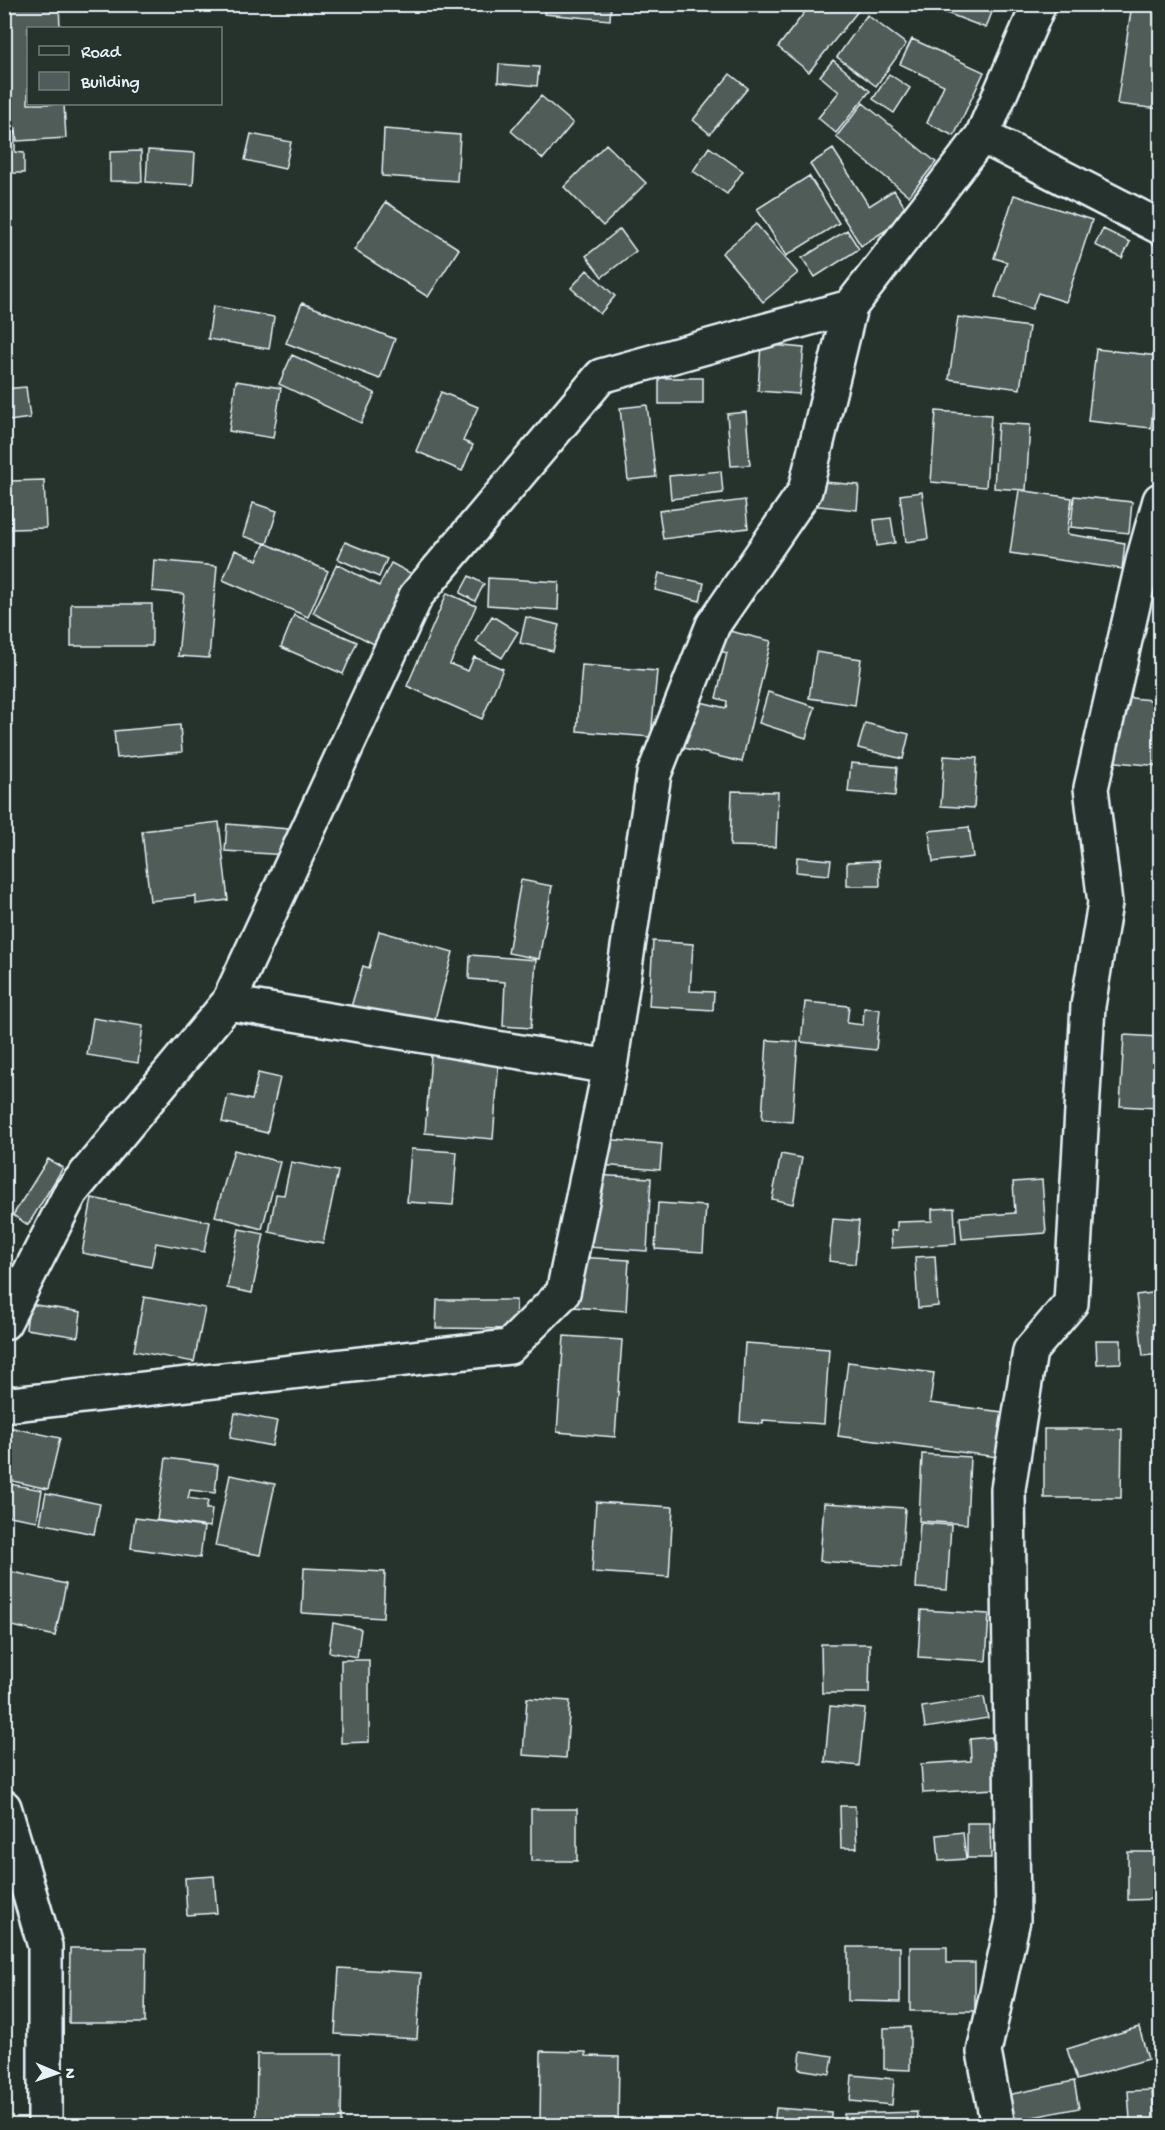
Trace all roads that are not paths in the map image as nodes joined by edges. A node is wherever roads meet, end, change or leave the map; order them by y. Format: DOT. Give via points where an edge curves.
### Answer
graph roads {
  1 [pos="1039,4"];
  2 [pos="982,136"];
  3 [pos="1161,227"];
  4 [pos="850,307"];
  5 [pos="1161,500"];
  6 [pos="228,1003"];
  7 [pos="610,1067"];
  8 [pos="4,1323"];
  9 [pos="4,1401"];
  10 [pos="4,1807"];
  11 [pos="45,2126"];
  12 [pos="998,2126"];
  1 -- 2 [label="street"];
  2 -- 3 [label="street"];
  2 -- 4 [label="street"];
  4 -- 6 [label="street" via="602,376 416,596"];
  4 -- 7 [label="street" via="805,491 714,626 654,774"];
  5 -- 12 [label="street" via="1144,557 1091,788 1105,903 1088,1006 1071,1303 1030,1351 1008,1489 1013,1920 984,2052"];
  6 -- 7 [label="street"];
  6 -- 8 [label="street" via="71,1192"];
  7 -- 9 [label="street" via="563,1293 509,1347 12,1404"];
  10 -- 11 [label="street" via="45,1946"];
}
